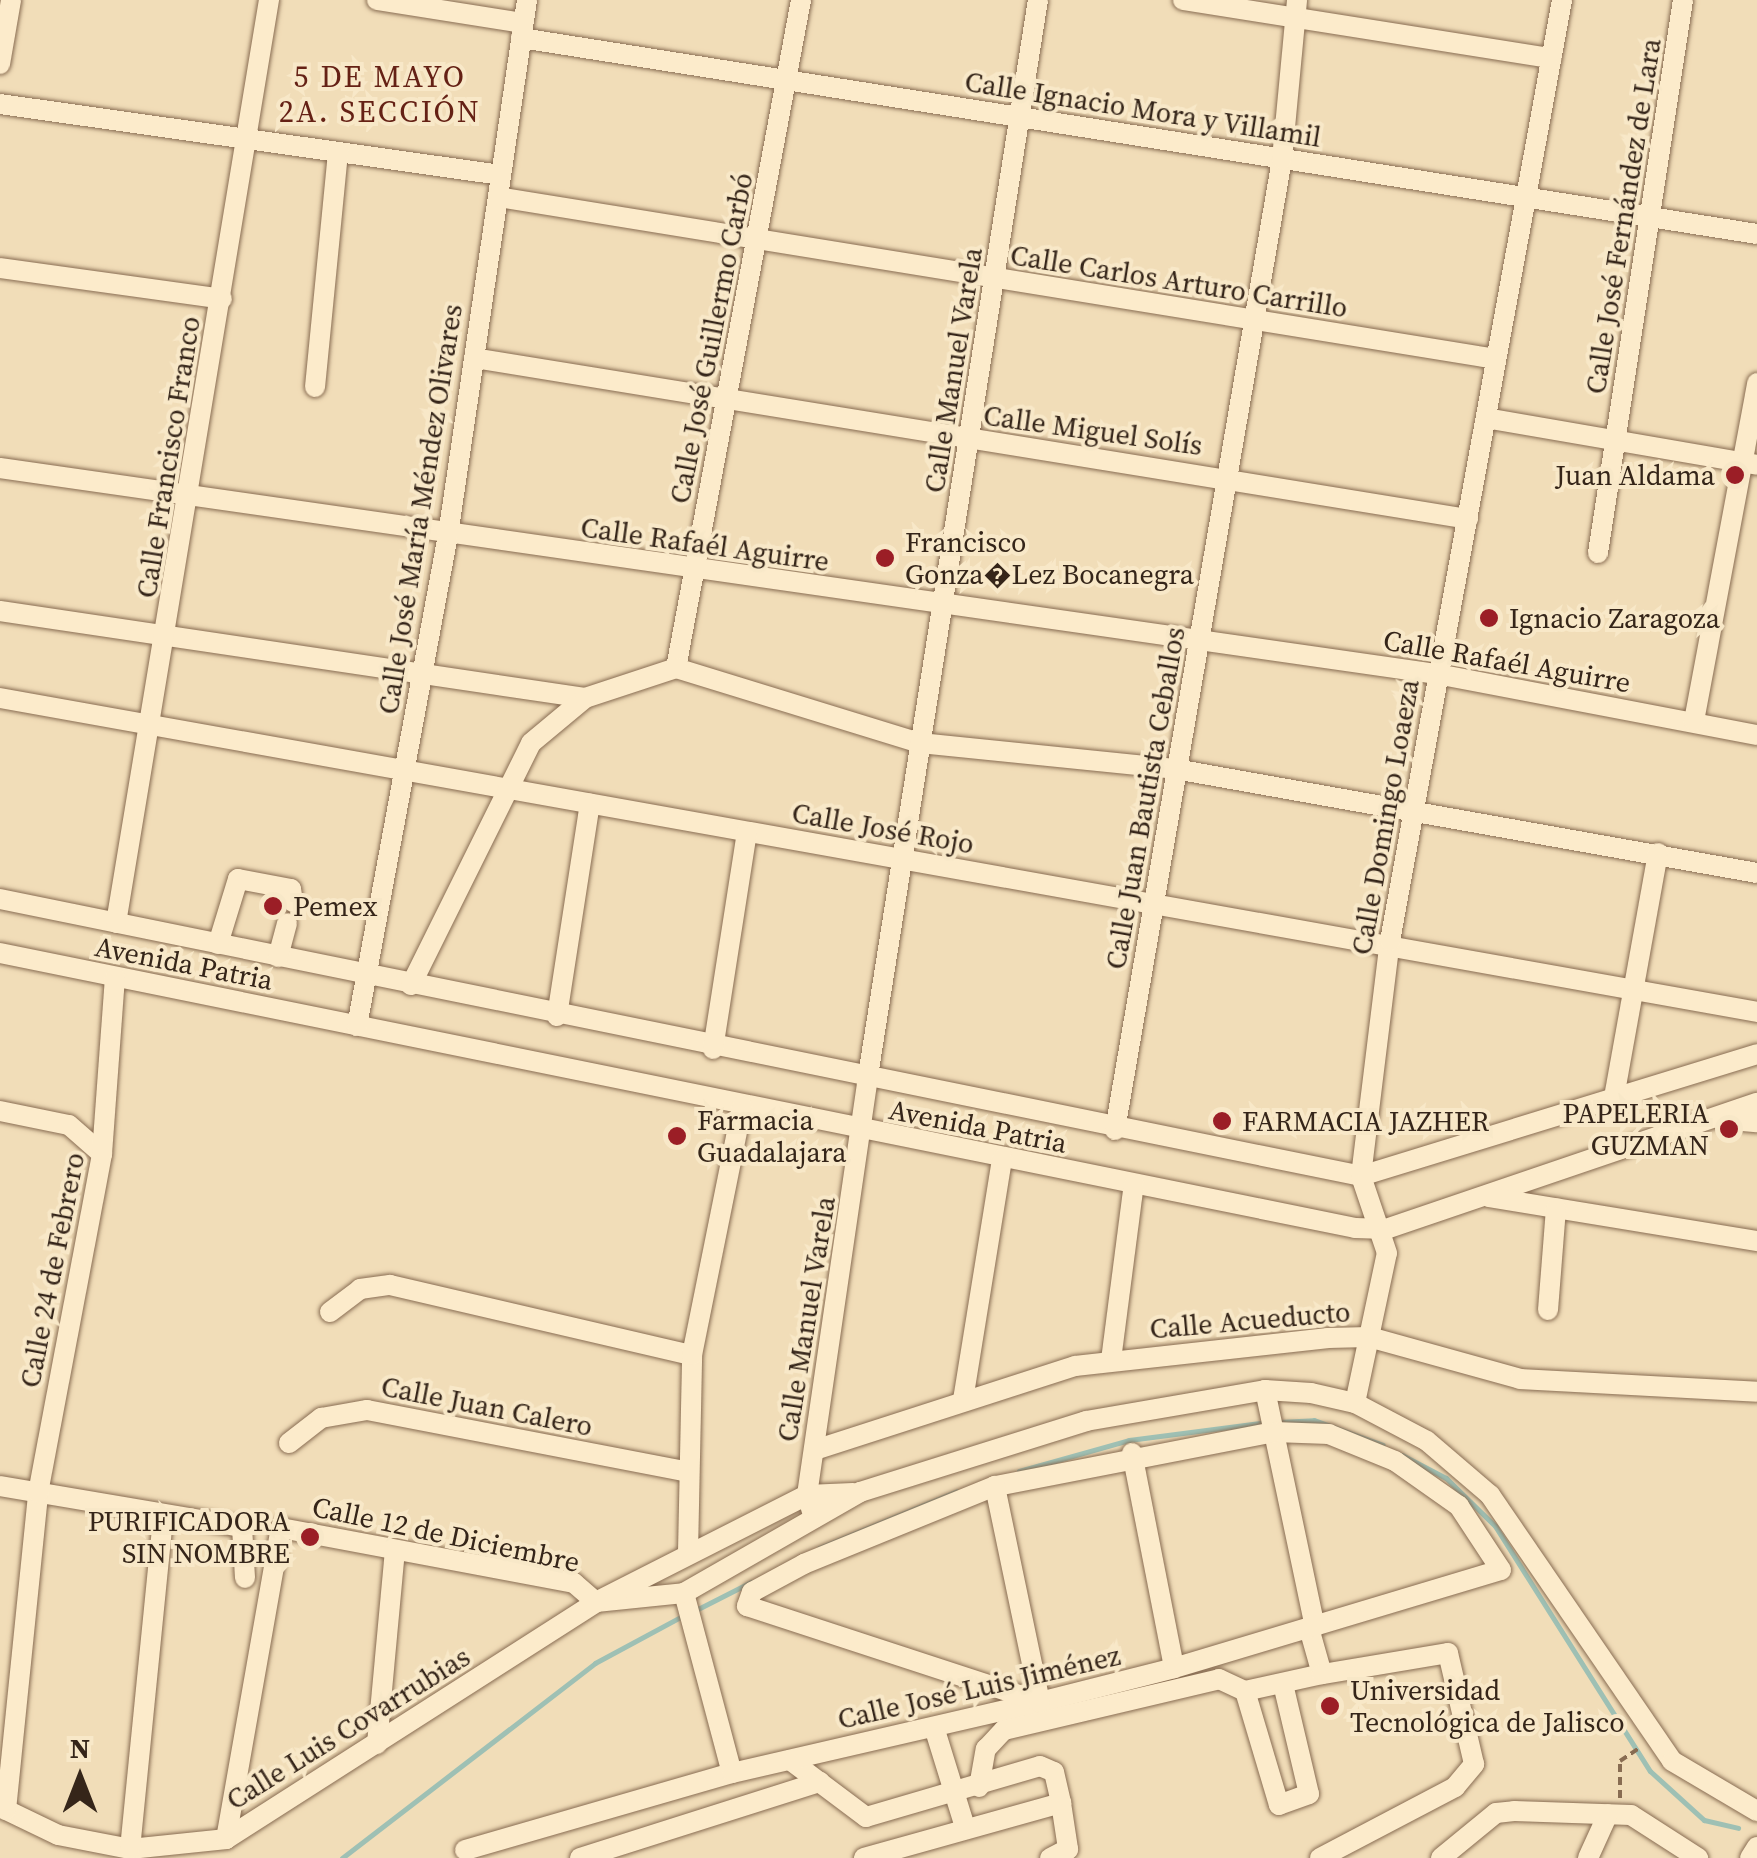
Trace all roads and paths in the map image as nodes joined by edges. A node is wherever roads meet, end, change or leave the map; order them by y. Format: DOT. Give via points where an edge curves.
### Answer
graph roads {
  1 [pos="11,0"];
  2 [pos="268,0"];
  3 [pos="377,0"];
  4 [pos="527,0"];
  5 [pos="801,0"];
  6 [pos="1038,0"];
  7 [pos="1183,0"];
  8 [pos="1562,0"];
  9 [pos="1683,0"];
  10 [pos="1297,8"];
  11 [pos="522,31"];
  12 [pos="1551,58"];
  13 [pos="0,64"];
  14 [pos="787,80"];
  15 [pos="0,104"];
  16 [pos="1020,118"];
  17 [pos="247,139"];
  18 [pos="338,152"];
  19 [pos="1282,159"];
  20 [pos="501,176"];
  21 [pos="498,198"];
  22 [pos="1525,198"];
  23 [pos="1653,218"];
  24 [pos="1757,234"];
  25 [pos="759,241"];
  26 [pos="0,268"];
  27 [pos="996,279"];
  28 [pos="222,299"];
  29 [pos="1256,322"];
  30 [pos="474,358"];
  31 [pos="1496,359"];
  32 [pos="1757,382"];
  33 [pos="314,387"];
  34 [pos="727,400"];
  35 [pos="1486,418"];
  36 [pos="970,440"];
  37 [pos="1617,441"];
  38 [pos="1750,464"];
  39 [pos="0,468"];
  40 [pos="1228,478"];
  41 [pos="190,498"];
  42 [pos="1468,519"];
  43 [pos="448,535"];
  44 [pos="1598,553"];
  45 [pos="695,570"];
  46 [pos="943,606"];
  47 [pos="0,611"];
  48 [pos="168,634"];
  49 [pos="1200,642"];
  50 [pos="676,668"];
  51 [pos="422,674"];
  52 [pos="1437,674"];
  53 [pos="0,698"];
  54 [pos="585,698"];
  55 [pos="1694,721"];
  56 [pos="152,726"];
  57 [pos="1757,735"];
  58 [pos="920,743"];
  59 [pos="1175,769"];
  60 [pos="404,770"];
  61 [pos="506,789"];
  62 [pos="590,804"];
  63 [pos="1412,807"];
  64 [pos="747,832"];
  65 [pos="1658,853"];
  66 [pos="902,860"];
  67 [pos="1757,873"];
  68 [pos="0,899"];
  69 [pos="293,902"];
  70 [pos="1155,902"];
  71 [pos="116,922"];
  72 [pos="287,924"];
  73 [pos="1390,941"];
  74 [pos="218,944"];
  75 [pos="0,953"];
  76 [pos="278,957"];
  77 [pos="366,975"];
  78 [pos="115,977"];
  79 [pos="411,985"];
  80 [pos="1633,988"];
  81 [pos="1757,1012"];
  82 [pos="557,1016"];
  83 [pos="357,1026"];
  84 [pos="713,1049"];
  85 [pos="1757,1054"];
  86 [pos="866,1082"];
  87 [pos="107,1101"];
  88 [pos="1612,1103"];
  89 [pos="1757,1103"];
  90 [pos="742,1106"];
  91 [pos="0,1111"];
  92 [pos="1713,1118"];
  93 [pos="1757,1122"];
  94 [pos="69,1126"];
  95 [pos="1115,1130"];
  96 [pos="863,1131"];
  97 [pos="102,1154"];
  98 [pos="1002,1158"];
  99 [pos="1361,1176"];
  100 [pos="1134,1184"];
  101 [pos="1484,1196"];
  102 [pos="1556,1208"];
  103 [pos="1386,1229"];
  104 [pos="1757,1241"];
  105 [pos="1548,1310"];
  106 [pos="330,1312"];
  107 [pos="1370,1337"];
  108 [pos="692,1356"];
  109 [pos="1110,1360"];
  110 [pos="1757,1392"];
  111 [pos="963,1400"];
  112 [pos="1355,1403"];
  113 [pos="1270,1413"];
  114 [pos="288,1443"];
  115 [pos="815,1450"];
  116 [pos="1132,1454"];
  117 [pos="683,1471"];
  118 [pos="0,1486"];
  119 [pos="995,1486"];
  120 [pos="860,1492"];
  121 [pos="38,1493"];
  122 [pos="807,1496"];
  123 [pos="163,1516"];
  124 [pos="814,1518"];
  125 [pos="394,1550"];
  126 [pos="688,1553"];
  127 [pos="245,1578"];
  128 [pos="686,1599"];
  129 [pos="596,1602"];
  130 [pos="1312,1628"];
  131 [pos="1174,1668"];
  132 [pos="1322,1674"];
  133 [pos="1283,1684"];
  134 [pos="1244,1692"];
  135 [pos="1040,1702"];
  136 [pos="934,1726"];
  137 [pos="377,1744"];
  138 [pos="1642,1747"];
  139 [pos="790,1760"];
  140 [pos="732,1773"];
  141 [pos="820,1782"];
  142 [pos="979,1787"];
  143 [pos="953,1795"];
  144 [pos="1061,1803"];
  145 [pos="3,1808"];
  146 [pos="1757,1811"];
  147 [pos="1614,1813"];
  148 [pos="965,1827"];
  149 [pos="226,1838"];
  150 [pos="1757,1847"];
  151 [pos="130,1849"];
  152 [pos="465,1850"];
  153 [pos="614,1854"];
  154 [pos="580,1858"];
  155 [pos="864,1858"];
  156 [pos="1050,1858"];
  157 [pos="1320,1858"];
  158 [pos="1441,1858"];
  159 [pos="1588,1858"];
  160 [pos="1698,1858"];
  161 [pos="1750,1858"];
  1 -- 13 [label="street"];
  2 -- 17 [label="street, Calle Francisco Franco"];
  3 -- 11 [label="street, Calle Ignacio Mora y Villamil"];
  4 -- 11 [label="street, Calle José María Méndez Olivares"];
  5 -- 14 [label="street, Calle José Guillermo Carbó"];
  6 -- 16 [label="street, Calle Manuel Varela"];
  7 -- 10 [label="street"];
  8 -- 12 [label="street, Calle Domingo Loaeza"];
  9 -- 23 [label="street, Calle José Fernández de Lara"];
  10 -- 12 [label="street"];
  10 -- 19 [label="street, Calle Juan Bautista Ceballos"];
  11 -- 14 [label="street, Calle Ignacio Mora y Villamil"];
  11 -- 20 [label="street, Calle José María Méndez Olivares"];
  12 -- 22 [label="street, Calle Domingo Loaeza"];
  14 -- 16 [label="street, Calle Ignacio Mora y Villamil"];
  14 -- 25 [label="street, Calle José Guillermo Carbó"];
  15 -- 17 [label="street"];
  16 -- 19 [label="street, Calle Ignacio Mora y Villamil"];
  16 -- 27 [label="street, Calle Manuel Varela"];
  17 -- 18 [label="street"];
  17 -- 28 [label="street, Calle Francisco Franco"];
  18 -- 20 [label="street"];
  18 -- 33 [label="street"];
  19 -- 22 [label="street, Calle Ignacio Mora y Villamil"];
  19 -- 29 [label="street, Calle Juan Bautista Ceballos"];
  20 -- 21 [label="street, Calle José María Méndez Olivares"];
  21 -- 25 [label="street, Calle Carlos Arturo Carrillo"];
  21 -- 30 [label="street, Calle José María Méndez Olivares"];
  22 -- 23 [label="street, Calle Ignacio Mora y Villamil"];
  22 -- 31 [label="street, Calle Domingo Loaeza"];
  23 -- 24 [label="street, Calle Ignacio Mora y Villamil"];
  23 -- 37 [label="street, Calle José Fernández de Lara"];
  25 -- 27 [label="street, Calle Carlos Arturo Carrillo"];
  25 -- 34 [label="street, Calle José Guillermo Carbó"];
  26 -- 28 [label="street"];
  27 -- 29 [label="street, Calle Carlos Arturo Carrillo"];
  27 -- 36 [label="street, Calle Manuel Varela"];
  28 -- 41 [label="street, Calle Francisco Franco"];
  29 -- 31 [label="street, Calle Carlos Arturo Carrillo"];
  29 -- 40 [label="street, Calle Juan Bautista Ceballos"];
  30 -- 34 [label="street, Calle Miguel Solís"];
  30 -- 43 [label="street, Calle José María Méndez Olivares"];
  31 -- 35 [label="street, Calle Domingo Loaeza"];
  32 -- 38 [label="street"];
  34 -- 36 [label="street, Calle Miguel Solís"];
  34 -- 45 [label="street, Calle José Guillermo Carbó"];
  35 -- 37 [label="street"];
  35 -- 42 [label="street, Calle Domingo Loaeza"];
  36 -- 40 [label="street, Calle Miguel Solís"];
  36 -- 46 [label="street, Calle Manuel Varela"];
  37 -- 38 [label="street"];
  37 -- 44 [label="street, Calle José Fernández de Lara"];
  38 -- 55 [label="street"];
  39 -- 41 [label="street, Calle Rafaél Aguirre"];
  40 -- 42 [label="street, Calle Miguel Solís"];
  40 -- 49 [label="street, Calle Juan Bautista Ceballos"];
  41 -- 43 [label="street, Calle Rafaél Aguirre"];
  41 -- 48 [label="street, Calle Francisco Franco"];
  42 -- 52 [label="street, Calle Domingo Loaeza"];
  43 -- 45 [label="street, Calle Rafaél Aguirre"];
  43 -- 51 [label="street, Calle José María Méndez Olivares"];
  45 -- 46 [label="street, Calle Rafaél Aguirre"];
  45 -- 50 [label="street, Calle José Guillermo Carbó"];
  46 -- 49 [label="street, Calle Rafaél Aguirre"];
  46 -- 58 [label="street, Calle Manuel Varela"];
  47 -- 48 [label="street"];
  48 -- 51 [label="street"];
  48 -- 56 [label="street, Calle Francisco Franco"];
  49 -- 52 [label="street, Calle Rafaél Aguirre"];
  49 -- 59 [label="street, Calle Juan Bautista Ceballos"];
  50 -- 54 [label="street"];
  50 -- 58 [label="street"];
  51 -- 54 [label="street"];
  51 -- 60 [label="street, Calle José María Méndez Olivares"];
  52 -- 55 [label="street, Calle Rafaél Aguirre"];
  52 -- 63 [label="street, Calle Domingo Loaeza"];
  53 -- 56 [label="street, Calle José Rojo"];
  54 -- 61 [label="street" via="532,742"];
  55 -- 57 [label="street, Calle Rafaél Aguirre"];
  56 -- 60 [label="street, Calle José Rojo"];
  56 -- 71 [label="street, Calle Francisco Franco"];
  58 -- 59 [label="street"];
  58 -- 66 [label="street, Calle Manuel Varela"];
  59 -- 63 [label="street"];
  59 -- 70 [label="street, Calle Juan Bautista Ceballos"];
  60 -- 61 [label="street, Calle José Rojo"];
  60 -- 77 [label="street, Calle José María Méndez Olivares"];
  61 -- 62 [label="street, Calle José Rojo"];
  61 -- 79 [label="street"];
  62 -- 64 [label="street, Calle José Rojo"];
  62 -- 82 [label="street"];
  63 -- 65 [label="street"];
  63 -- 73 [label="street, Calle Domingo Loaeza"];
  64 -- 66 [label="street, Calle José Rojo"];
  64 -- 84 [label="street"];
  65 -- 67 [label="street"];
  65 -- 80 [label="street"];
  66 -- 70 [label="street, Calle José Rojo"];
  66 -- 86 [label="street, Calle Manuel Varela"];
  68 -- 71 [label="street, Avenida Patria"];
  69 -- 74 [label="street" via="291,889 238,879"];
  70 -- 73 [label="street, Calle José Rojo"];
  70 -- 95 [label="street, Calle Juan Bautista Ceballos"];
  71 -- 74 [label="street, Avenida Patria"];
  72 -- 76 [label="street"];
  73 -- 80 [label="street, Calle José Rojo"];
  73 -- 99 [label="street, Calle Domingo Loaeza"];
  74 -- 76 [label="street, Avenida Patria"];
  75 -- 78 [label="street, Avenida Patria"];
  76 -- 77 [label="street, Avenida Patria"];
  77 -- 79 [label="street, Avenida Patria"];
  77 -- 83 [label="street, Calle José María Méndez Olivares"];
  78 -- 83 [label="street, Avenida Patria"];
  78 -- 87 [label="street, Calle 24 de Febrero"];
  79 -- 82 [label="street, Avenida Patria"];
  80 -- 81 [label="street, Calle José Rojo"];
  80 -- 88 [label="street"];
  82 -- 84 [label="street, Avenida Patria"];
  83 -- 90 [label="street, Avenida Patria"];
  84 -- 86 [label="street, Avenida Patria"];
  85 -- 88 [label="street, Avenida Patria"];
  86 -- 95 [label="street, Avenida Patria"];
  86 -- 96 [label="street, Calle Manuel Varela"];
  87 -- 94 [label="street"];
  87 -- 97 [label="street, Calle 24 de Febrero"];
  88 -- 99 [label="street, Avenida Patria"];
  89 -- 92 [label="street, Avenida Patria"];
  90 -- 96 [label="street, Avenida Patria"];
  90 -- 108 [label="street"];
  91 -- 94 [label="street"];
  92 -- 93 [label="street"];
  92 -- 101 [label="street, Avenida Patria"];
  94 -- 97 [label="street"];
  95 -- 99 [label="street, Avenida Patria"];
  96 -- 98 [label="street, Avenida Patria"];
  96 -- 115 [label="street, Calle Manuel Varela"];
  97 -- 121 [label="street, Calle 24 de Febrero"];
  98 -- 100 [label="street, Avenida Patria"];
  98 -- 111 [label="street"];
  99 -- 103 [label="street"];
  100 -- 103 [label="street, Avenida Patria"];
  100 -- 109 [label="street"];
  101 -- 102 [label="street"];
  101 -- 103 [label="street, Avenida Patria"];
  102 -- 104 [label="street"];
  102 -- 105 [label="street"];
  103 -- 107 [label="street"];
  106 -- 108 [label="street" via="360,1289 390,1285"];
  107 -- 109 [label="street, Calle Acueducto"];
  107 -- 110 [label="street, Calle Acueducto" via="1520,1379"];
  107 -- 112 [label="street"];
  108 -- 117 [label="street"];
  109 -- 111 [label="street, Calle Acueducto"];
  111 -- 115 [label="street, Calle Acueducto"];
  112 -- 113 [label="street, Calle Luis Covarrubias"];
  112 -- 146 [label="street, Calle Luis Covarrubias" via="1427,1441 1490,1495 1672,1761"];
  113 -- 116 [label="street"];
  113 -- 120 [label="street, Calle Luis Covarrubias" via="1086,1421"];
  113 -- 130 [label="street"];
  113 -- 130 [label="street, Calle José Luis Jiménez" via="1396,1461 1459,1506 1501,1570"];
  114 -- 117 [label="street, Calle Juan Calero" via="321,1418 367,1410"];
  115 -- 122 [label="street, Calle Manuel Varela"];
  116 -- 119 [label="street"];
  116 -- 131 [label="street"];
  117 -- 126 [label="street"];
  118 -- 121 [label="street"];
  119 -- 135 [label="street"];
  119 -- 135 [label="street" via="804,1564 752,1592 747,1606"];
  120 -- 122 [label="street, Calle Luis Covarrubias"];
  120 -- 124 [label="street, Calle Luis Covarrubias"];
  121 -- 123 [label="street"];
  121 -- 145 [label="street, Calle 24 de Febrero"];
  122 -- 124 [label="street, Calle Manuel Varela"];
  122 -- 126 [label="street, Calle Luis Covarrubias"];
  123 -- 127 [label="street" via="247,1530"];
  123 -- 151 [label="street"];
  124 -- 128 [label="street, Calle Luis Covarrubias"];
  125 -- 129 [label="street, Calle 12 de Diciembre" via="574,1583"];
  125 -- 137 [label="street"];
  125 -- 149 [label="street, Calle 12 de Diciembre" via="281,1528"];
  126 -- 129 [label="street, Calle Luis Covarrubias"];
  128 -- 129 [label="street, Calle Luis Covarrubias"];
  128 -- 140 [label="street"];
  129 -- 137 [label="street, Calle Luis Covarrubias"];
  130 -- 131 [label="street, Calle José Luis Jiménez"];
  130 -- 132 [label="street"];
  131 -- 135 [label="street, Calle José Luis Jiménez"];
  132 -- 133 [label="street"];
  132 -- 157 [label="street" via="1448,1653 1474,1764 1455,1787"];
  133 -- 134 [label="street"];
  133 -- 134 [label="street" via="1309,1794 1279,1806"];
  134 -- 142 [label="street" via="1219,1680 1004,1730 986,1748"];
  135 -- 136 [label="street, Calle José Luis Jiménez"];
  136 -- 139 [label="street, Calle José Luis Jiménez"];
  136 -- 143 [label="street"];
  137 -- 149 [label="street, Calle Luis Covarrubias"];
  138 -- 147 [label="path" via="1620,1760"];
  139 -- 140 [label="street, Calle José Luis Jiménez"];
  139 -- 141 [label="street"];
  140 -- 152 [label="street, Calle José Luis Jiménez"];
  141 -- 143 [label="street" via="866,1816"];
  141 -- 153 [label="street"];
  142 -- 143 [label="street"];
  142 -- 144 [label="street" via="1049,1765"];
  143 -- 148 [label="street"];
  144 -- 148 [label="street"];
  144 -- 156 [label="street" via="1068,1849"];
  145 -- 151 [label="street, Calle Luis Covarrubias" via="58,1835"];
  147 -- 158 [label="street" via="1496,1813"];
  147 -- 159 [label="street"];
  147 -- 160 [label="street"];
  148 -- 155 [label="street"];
  149 -- 151 [label="street, Calle Luis Covarrubias"];
  150 -- 161 [label="street"];
  153 -- 154 [label="street"];
}
